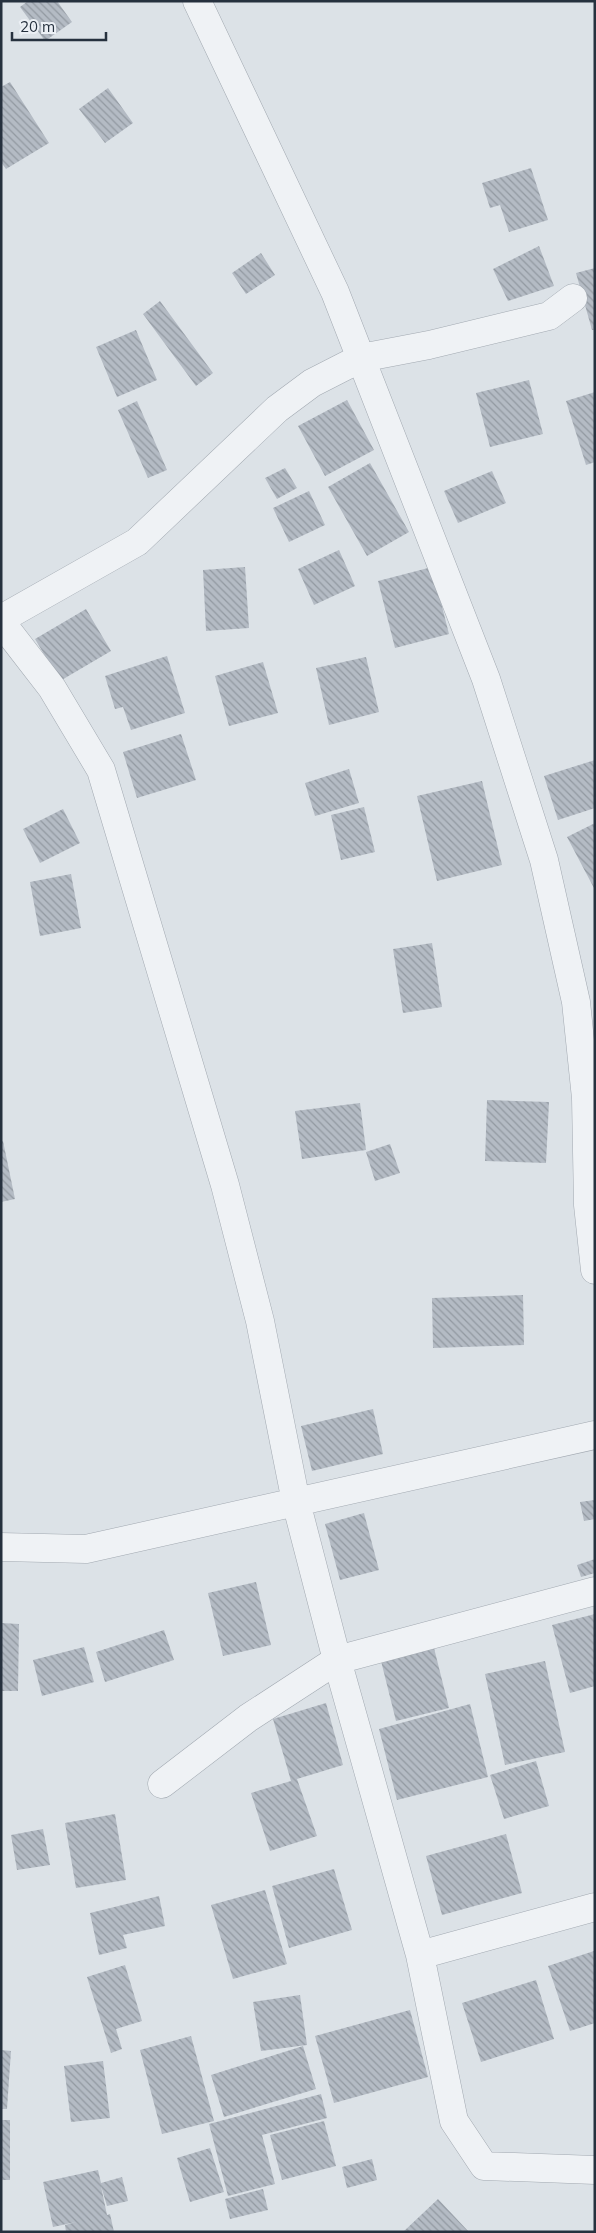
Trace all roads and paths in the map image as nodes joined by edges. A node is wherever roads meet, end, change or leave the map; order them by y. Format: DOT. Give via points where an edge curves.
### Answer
graph roads {
  1 [pos="197,1"];
  2 [pos="573,298"];
  3 [pos="361,358"];
  4 [pos="1,620"];
  5 [pos="595,1270"];
  6 [pos="595,1435"];
  7 [pos="296,1502"];
  8 [pos="1,1547"];
  9 [pos="595,1590"];
  10 [pos="337,1660"];
  11 [pos="162,1784"];
  12 [pos="595,1907"];
  13 [pos="420,1955"];
  14 [pos="595,2170"];
  1 -- 3 [label="street" via="335,292"];
  2 -- 3 [label="street" via="549,316"];
  3 -- 4 [label="street" via="312,383 276,409 137,542"];
  3 -- 5 [label="street" via="486,680 544,860 576,1002 586,1098 588,1205"];
  4 -- 7 [label="street" via="52,688 100,770 225,1185 260,1322"];
  6 -- 7 [label="street"];
  7 -- 8 [label="street" via="86,1548"];
  7 -- 10 [label="street"];
  9 -- 10 [label="street"];
  10 -- 11 [label="street" via="248,1718"];
  10 -- 13 [label="street"];
  12 -- 13 [label="street"];
  13 -- 14 [label="street" via="454,2121 484,2166"];
}
